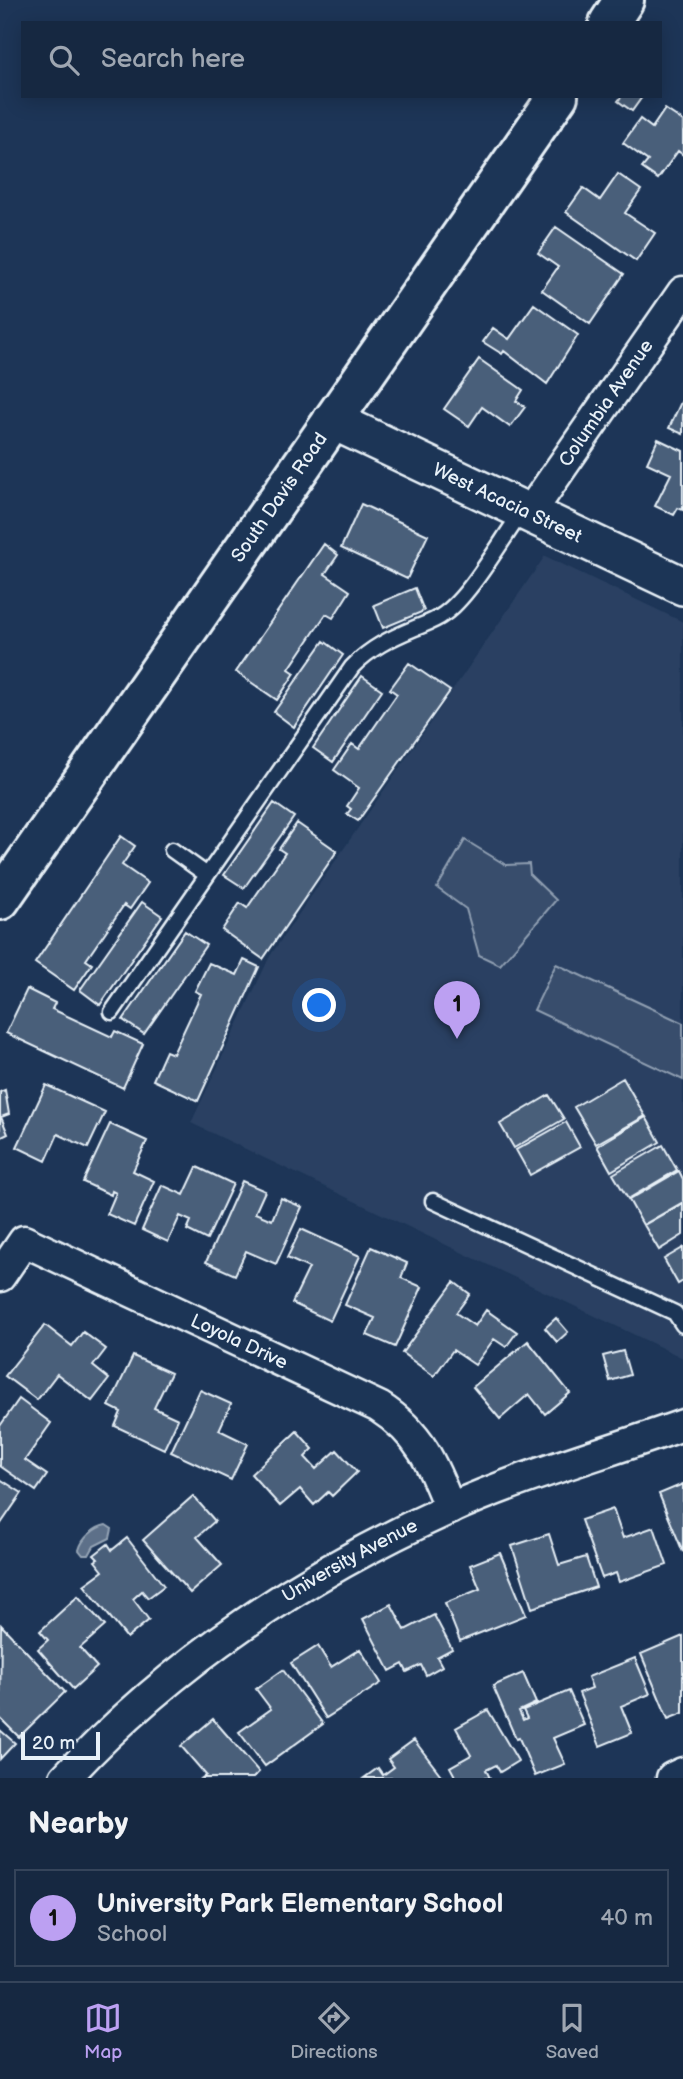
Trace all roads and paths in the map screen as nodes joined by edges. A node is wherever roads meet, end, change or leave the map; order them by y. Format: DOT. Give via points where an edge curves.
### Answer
graph roads {
  1 [pos="624,0"];
  2 [pos="610,21"];
  3 [pos="557,98"];
  4 [pos="683,292"];
  5 [pos="332,420"];
  6 [pos="526,512"];
  7 [pos="683,586"];
  8 [pos="172,850"];
  9 [pos="207,875"];
  10 [pos="0,900"];
  11 [pos="113,1012"];
  12 [pos="433,1201"];
  13 [pos="0,1276"];
  14 [pos="683,1325"];
  15 [pos="683,1425"];
  16 [pos="450,1509"];
  17 [pos="683,1773"];
  18 [pos="65,1778"];
  19 [pos="672,1778"];
  1 -- 2 [label="main road"];
  3 -- 5 [label="main road, South Davis Road"];
  4 -- 6 [label="street, Columbia Avenue"];
  5 -- 6 [label="street, West Acacia Street"];
  5 -- 10 [label="main road, South Davis Road"];
  6 -- 7 [label="street, West Acacia Street"];
  6 -- 9 [label="lane" via="447,612 389,639 352,667"];
  8 -- 9 [label="lane"];
  9 -- 11 [label="lane"];
  12 -- 14 [label="lane" via="675,1313"];
  13 -- 16 [label="street, Loyola Drive" via="24,1241 379,1407 413,1435"];
  15 -- 16 [label="street, University Avenue" via="531,1476"];
  16 -- 18 [label="street, University Avenue" via="365,1550 265,1610 166,1684"];
  17 -- 19 [label="street"];
}
